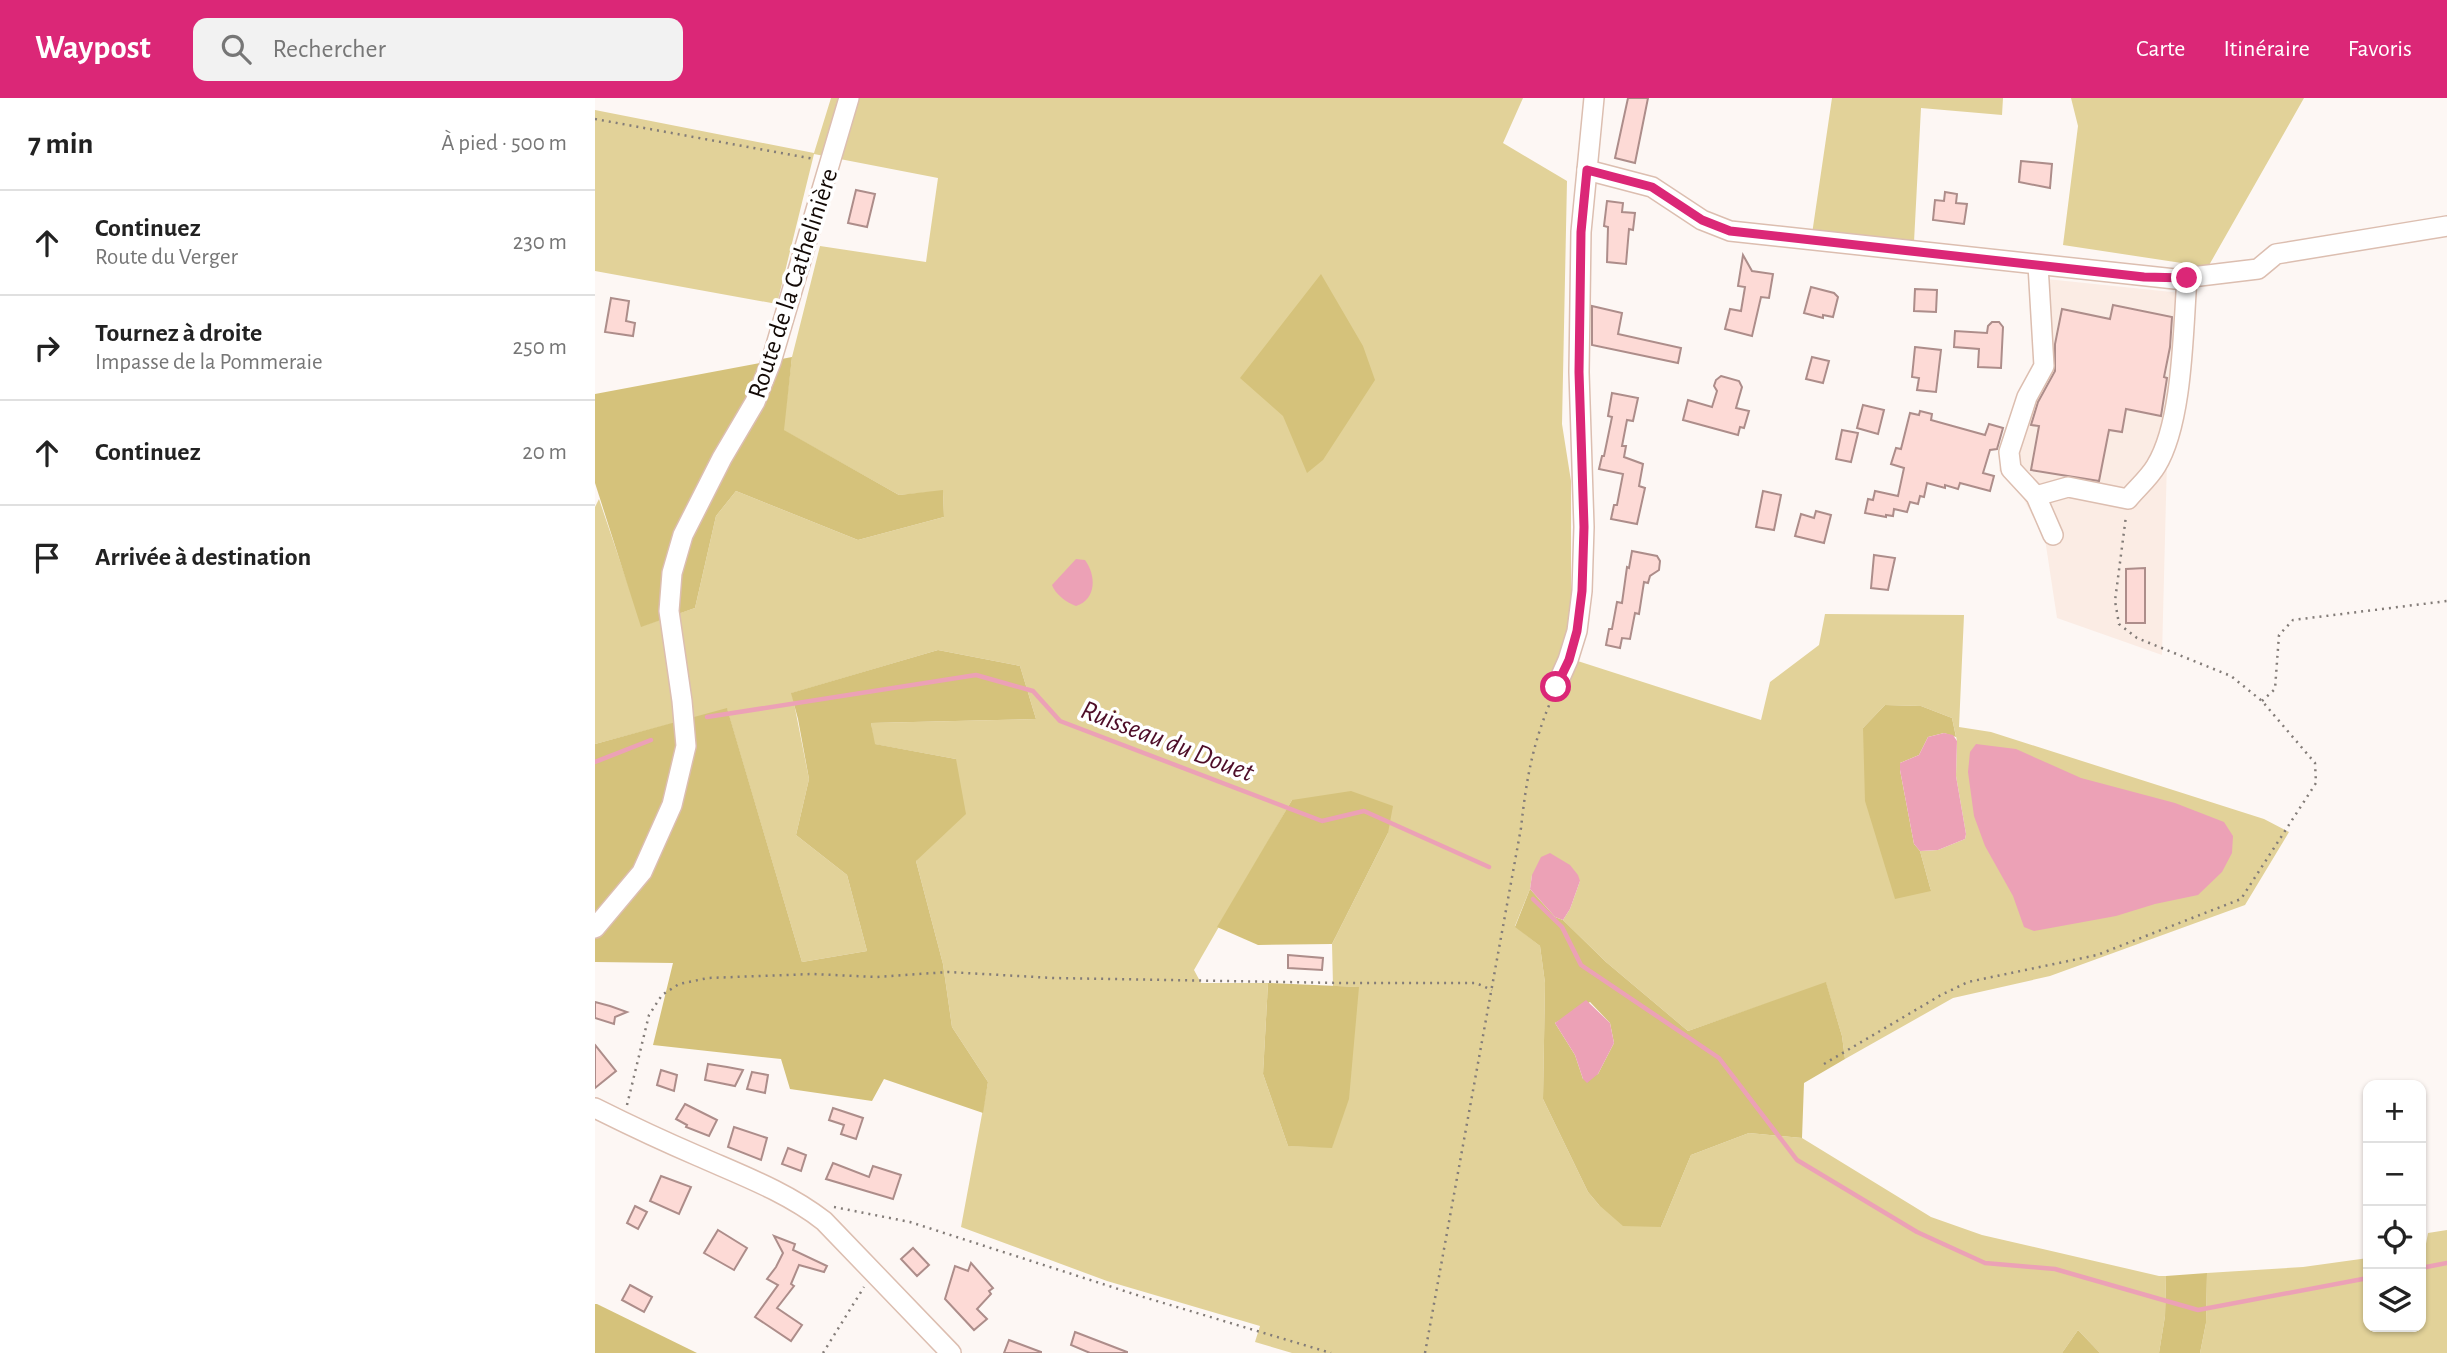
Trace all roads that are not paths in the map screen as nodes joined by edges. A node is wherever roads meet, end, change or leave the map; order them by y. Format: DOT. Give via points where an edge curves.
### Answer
graph roads {
  1 [pos="849,98"];
  2 [pos="1594,98"];
  3 [pos="1587,170"];
  4 [pos="2447,226"];
  5 [pos="2038,265"];
  6 [pos="2187,278"];
  7 [pos="2036,496"];
  8 [pos="2053,535"];
  9 [pos="1556,687"];
  10 [pos="595,929"];
  11 [pos="595,1108"];
  12 [pos="951,1353"];
  1 -- 10 [label="street, Route de la Cathelinière" via="767,372 683,535 672,573 669,611 685,746 672,805 642,872"];
  2 -- 3 [label="street"];
  3 -- 5 [label="street" via="1652,187 1702,220 1730,231"];
  3 -- 9 [label="street" via="1581,232 1579,372 1582,591 1577,631"];
  4 -- 6 [label="street" via="2276,254 2258,270"];
  5 -- 6 [label="street"];
  5 -- 7 [label="street" via="2044,366 2027,397 2009,452 2011,469"];
  6 -- 7 [label="street" via="2178,393 2156,466 2128,499 2068,487"];
  7 -- 8 [label="street"];
  11 -- 12 [label="street" via="803,1205 824,1221"];
}
